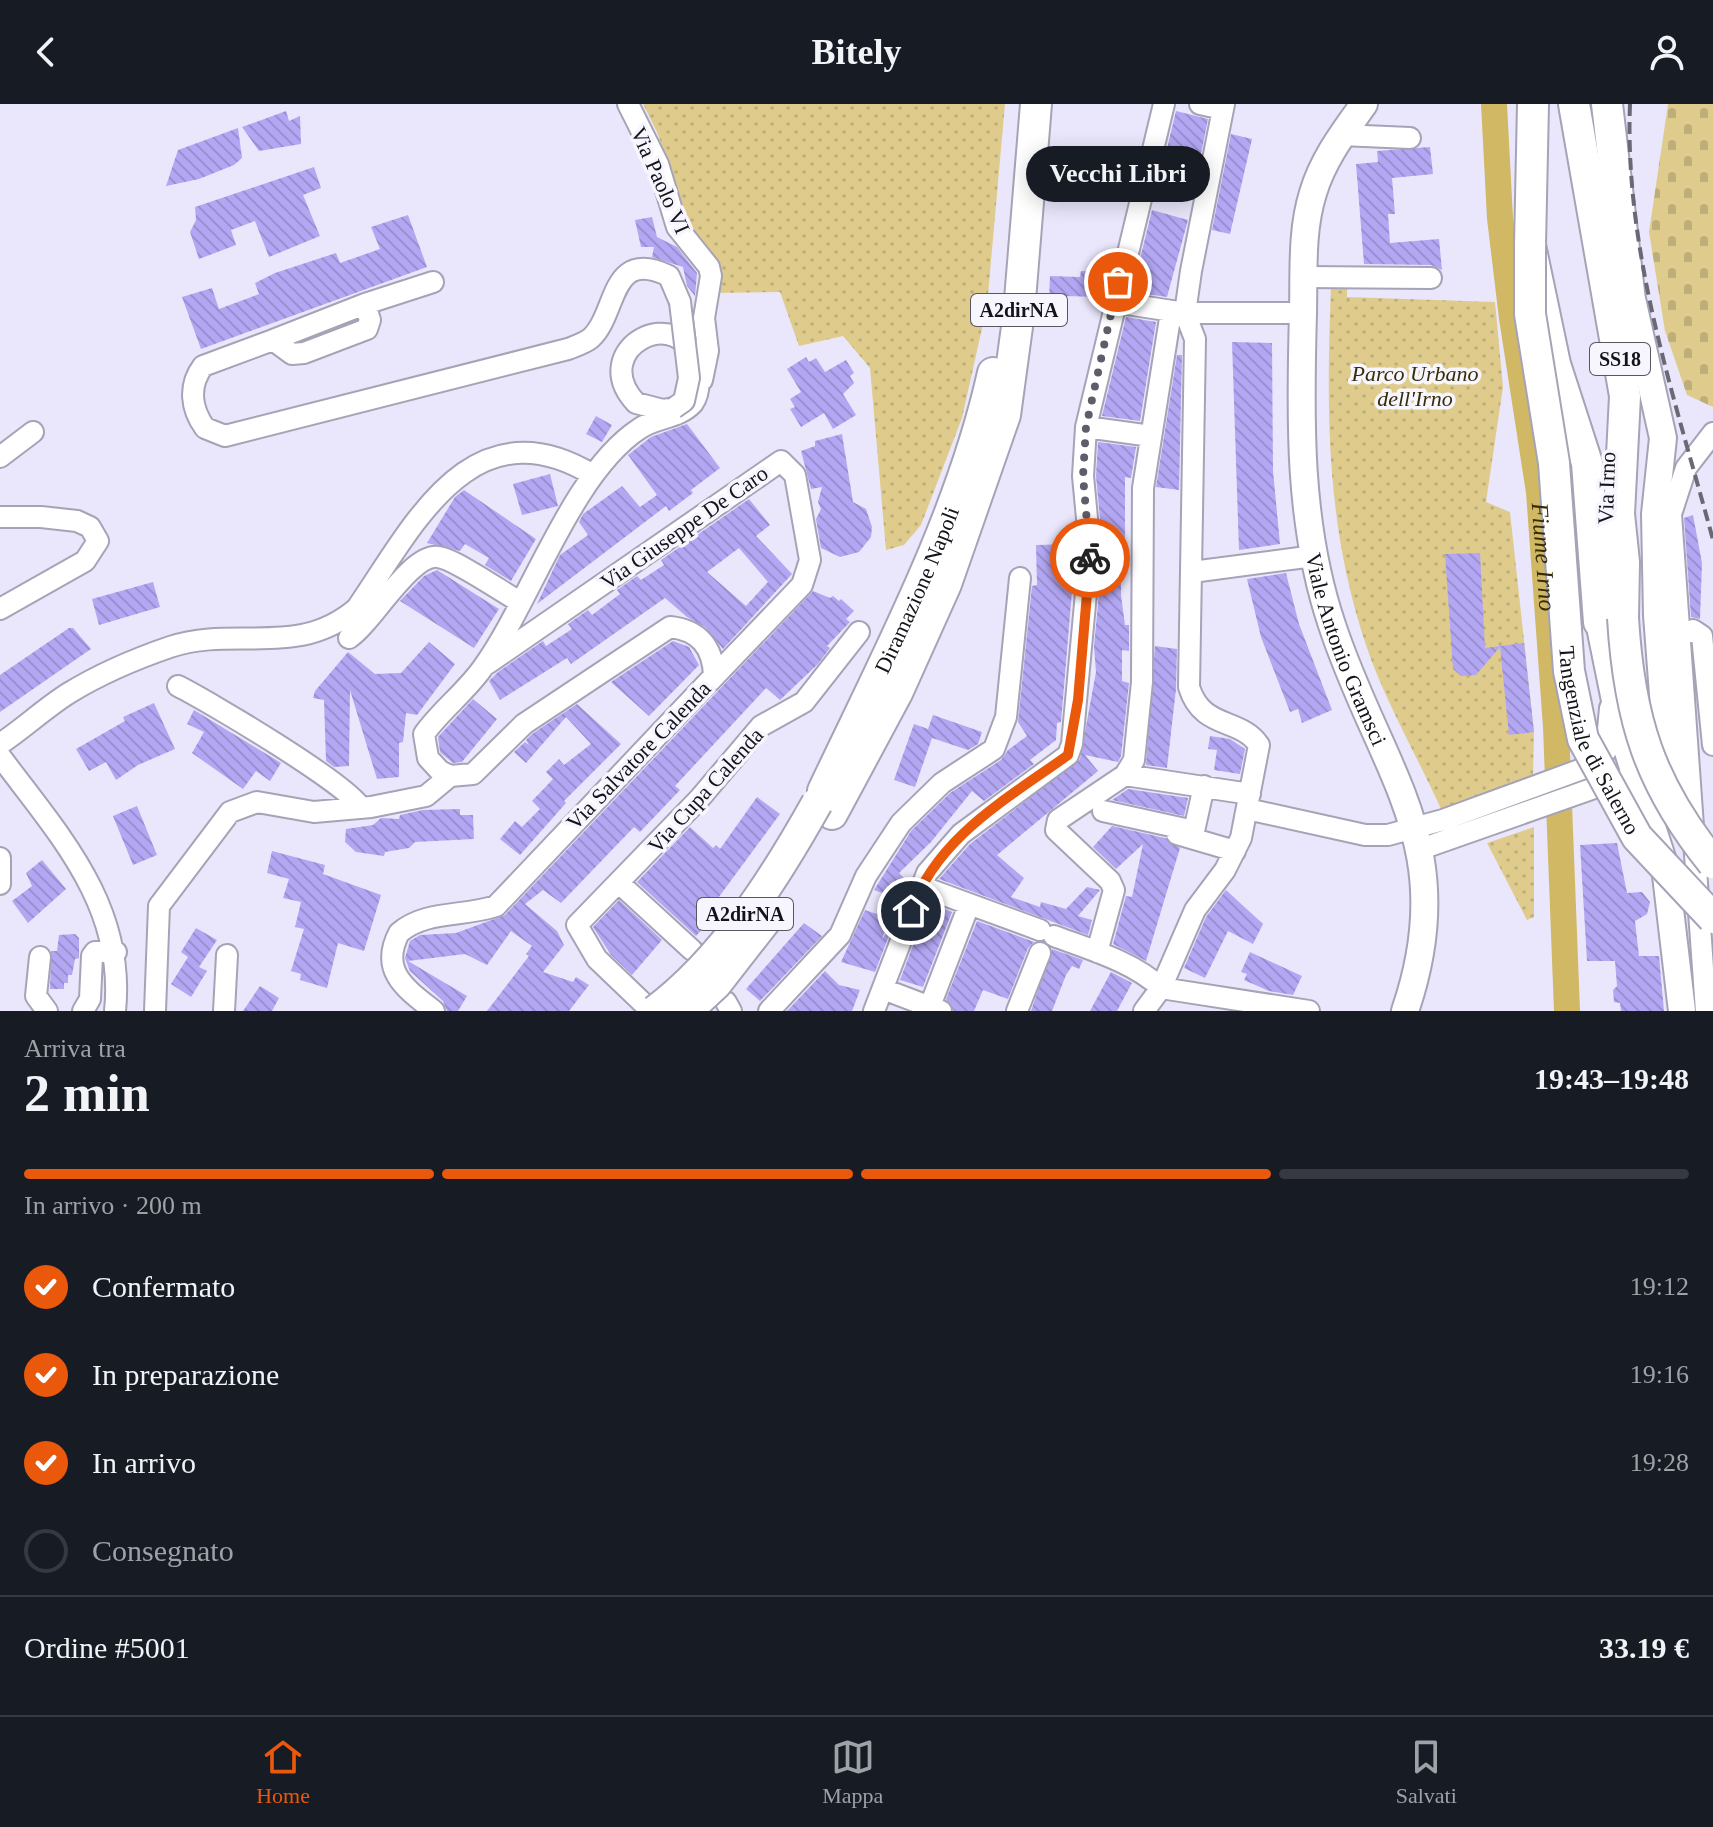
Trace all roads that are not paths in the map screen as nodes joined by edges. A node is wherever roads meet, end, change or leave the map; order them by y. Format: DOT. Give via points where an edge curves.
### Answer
graph roads {
  1 [pos="628,104"];
  2 [pos="1019,104"];
  3 [pos="1036,104"];
  4 [pos="1164,104"];
  5 [pos="1200,104"];
  6 [pos="1364,104"];
  7 [pos="1568,104"];
  8 [pos="1574,104"];
  9 [pos="1595,104"];
  10 [pos="1607,104"];
  11 [pos="1224,107"];
  12 [pos="1530,117"];
  13 [pos="1341,135"];
  14 [pos="1410,138"];
  15 [pos="1530,245"];
  16 [pos="1304,277"];
  17 [pos="1431,278"];
  18 [pos="433,282"];
  19 [pos="1629,286"];
  20 [pos="1114,302"];
  21 [pos="1178,312"];
  22 [pos="1303,313"];
  23 [pos="698,391"];
  24 [pos="1086,427"];
  25 [pos="33,432"];
  26 [pos="1713,433"];
  27 [pos="1151,436"];
  28 [pos="0,457"];
  29 [pos="593,475"];
  30 [pos="961,507"];
  31 [pos="0,517"];
  32 [pos="1314,556"];
  33 [pos="1192,572"];
  34 [pos="1020,578"];
  35 [pos="520,602"];
  36 [pos="0,609"];
  37 [pos="1611,620"];
  38 [pos="859,632"];
  39 [pos="1680,635"];
  40 [pos="349,638"];
  41 [pos="1661,666"];
  42 [pos="484,667"];
  43 [pos="1609,671"];
  44 [pos="707,684"];
  45 [pos="178,686"];
  46 [pos="1667,739"];
  47 [pos="0,744"];
  48 [pos="1713,745"];
  49 [pos="0,756"];
  50 [pos="1125,775"];
  51 [pos="450,776"];
  52 [pos="1613,782"];
  53 [pos="1204,786"];
  54 [pos="1249,801"];
  55 [pos="361,808"];
  56 [pos="824,808"];
  57 [pos="1445,830"];
  58 [pos="1419,839"];
  59 [pos="1235,851"];
  60 [pos="0,858"];
  61 [pos="1713,863"];
  62 [pos="1665,867"];
  63 [pos="619,883"];
  64 [pos="0,884"];
  65 [pos="920,886"];
  66 [pos="969,905"];
  67 [pos="1713,918"];
  68 [pos="692,950"];
  69 [pos="116,952"];
  70 [pos="1097,952"];
  71 [pos="1040,953"];
  72 [pos="227,955"];
  73 [pos="40,957"];
  74 [pos="1161,988"];
  75 [pos="883,989"];
  76 [pos="1231,1006"];
  77 [pos="649,1008"];
  78 [pos="933,1010"];
  79 [pos="47,1011"];
  80 [pos="83,1011"];
  81 [pos="115,1011"];
  82 [pos="155,1011"];
  83 [pos="224,1011"];
  84 [pos="434,1011"];
  85 [pos="687,1011"];
  86 [pos="769,1011"];
  87 [pos="874,1011"];
  88 [pos="1017,1011"];
  89 [pos="1144,1011"];
  90 [pos="1309,1011"];
  91 [pos="1405,1011"];
  92 [pos="1682,1011"];
  93 [pos="1706,1011"];
  1 -- 23 [label="street, Via Paolo VI" via="658,164 677,227 709,267 704,318 708,351"];
  2 -- 30 [label="highway, Diramazione Napoli / A2dirNA" via="995,364"];
  3 -- 30 [label="highway, Diramazione Napoli / A2dirNA" via="1005,415"];
  4 -- 20 [label="street"];
  5 -- 11 [label="street"];
  6 -- 13 [label="main road, Viale Antonio Gramsci"];
  7 -- 37 [label="main road, Via Irno" via="1607,324 1611,374 1605,555"];
  8 -- 37 [label="highway, SS18" via="1625,396 1619,514 1624,562"];
  9 -- 19 [label="main road, Via Irno" via="1616,239"];
  10 -- 19 [label="highway"];
  11 -- 21 [label="street"];
  12 -- 15 [label="highway"];
  13 -- 14 [label="street"];
  13 -- 16 [label="main road, Viale Antonio Gramsci" via="1313,191"];
  15 -- 37 [label="highway, bridge" via="1555,364 1587,463"];
  15 -- 67 [label="highway, Tangenziale di Salerno, bridge" via="1530,314 1554,463 1569,671 1583,739 1637,837"];
  16 -- 17 [label="street"];
  16 -- 22 [label="main road, Viale Antonio Gramsci"];
  18 -- 23 [label="street, bridge" via="365,304 370,324 304,353 292,354 273,340 203,366 192,402 205,428 225,436 578,345 598,329 622,279 642,269 669,276 680,302 689,378 684,401 663,410 636,403 623,384 623,360 638,339 671,335 682,340 693,356"];
  19 -- 37 [label="highway" via="1642,452"];
  19 -- 41 [label="main road, Via Irno" via="1663,438 1655,514"];
  20 -- 21 [label="street"];
  20 -- 24 [label="street"];
  21 -- 22 [label="street"];
  21 -- 27 [label="street"];
  21 -- 33 [label="street" via="1195,339"];
  22 -- 32 [label="main road, Viale Antonio Gramsci" via="1302,449"];
  23 -- 29 [label="street" via="682,411 633,433"];
  24 -- 27 [label="street"];
  24 -- 65 [label="street" via="1083,476 1090,550 1072,744 1068,755 946,849"];
  25 -- 28 [label="street"];
  26 -- 39 [label="street" via="1686,468 1671,514"];
  27 -- 50 [label="street" via="1143,488 1142,682 1134,760"];
  29 -- 35 [label="street"];
  29 -- 47 [label="street" via="537,454 510,454 480,463 428,503 357,608 342,621 309,636 199,640 169,648 67,694"];
  30 -- 56 [label="highway, Diramazione Napoli / A2dirNA" via="946,584 897,693"];
  31 -- 36 [label="street" via="77,521 90,527 98,541 85,561"];
  32 -- 33 [label="street"];
  32 -- 58 [label="main road, Viale Antonio Gramsci" via="1348,669"];
  33 -- 54 [label="street" via="1189,687 1211,719 1252,734 1259,745"];
  34 -- 86 [label="street" via="1006,717 994,749 942,783 901,823 866,876 840,935"];
  35 -- 40 [label="street" via="445,559 430,557 415,565"];
  35 -- 42 [label="street"];
  37 -- 43 [label="main road, Via Irno"];
  37 -- 61 [label="highway, Tangenziale di Salerno / SS18, bridge" via="1643,741 1676,812"];
  38 -- 63 [label="street, Via Cupa Calenda" via="804,702 761,726"];
  39 -- 48 [label="street" via="1693,630 1702,636"];
  39 -- 93 [label="street"];
  41 -- 43 [label="main road" via="1654,678 1636,687 1622,686"];
  41 -- 46 [label="main road, Via Irno"];
  42 -- 44 [label="street, Via Giuseppe De Caro" via="781,461 795,475 809,570 802,585"];
  42 -- 51 [label="street" via="424,734 428,758"];
  43 -- 52 [label="main road, Via Irno" via="1621,730"];
  43 -- 57 [label="street" via="1607,747 1599,761"];
  44 -- 51 [label="street, Via Salvatore Calenda" via="714,667 703,641 688,630 670,627 524,724 473,774"];
  44 -- 84 [label="street, Via Salvatore Calenda" via="496,906 428,917 399,933 392,958 396,979"];
  45 -- 55 [label="street" via="356,797"];
  46 -- 52 [label="street" via="1655,764"];
  46 -- 62 [label="main road, Via Irno" via="1673,820"];
  49 -- 69 [label="street" via="85,875"];
  50 -- 53 [label="street"];
  50 -- 70 [label="street" via="1058,820 1056,830 1114,890"];
  51 -- 55 [label="street, Via Salvatore Calenda" via="426,796"];
  52 -- 57 [label="street"];
  52 -- 62 [label="main road, Via Irno" via="1645,799"];
  53 -- 54 [label="street"];
  53 -- 59 [label="street" via="1194,831 1108,816"];
  54 -- 58 [label="street" via="1365,835"];
  54 -- 59 [label="street"];
  55 -- 82 [label="street, Via Salvatore Calenda" via="314,812 257,802 230,812 156,913"];
  56 -- 77 [label="highway, Diramazione Napoli / A2dirNA, bridge" via="689,981"];
  56 -- 85 [label="highway, Diramazione Napoli / A2dirNA, bridge" via="815,848 764,923 716,984"];
  57 -- 58 [label="street"];
  58 -- 91 [label="main road, Viale Antonio Gramsci" via="1426,919 1423,952"];
  59 -- 74 [label="street" via="1195,910"];
  60 -- 64 [label="street"];
  62 -- 92 [label="main road, Via Irno"];
  63 -- 68 [label="street"];
  63 -- 77 [label="street, Via Cupa Calenda" via="577,925 597,959"];
  65 -- 66 [label="street"];
  65 -- 75 [label="street"];
  66 -- 70 [label="street"];
  66 -- 78 [label="street"];
  69 -- 80 [label="street" via="92,956 90,999"];
  69 -- 81 [label="street"];
  70 -- 74 [label="street"];
  71 -- 88 [label="street"];
  72 -- 83 [label="street"];
  73 -- 79 [label="street" via="36,996"];
  74 -- 76 [label="street"];
  74 -- 89 [label="street"];
  75 -- 78 [label="street"];
  75 -- 87 [label="street"];
  76 -- 90 [label="street"];
}
